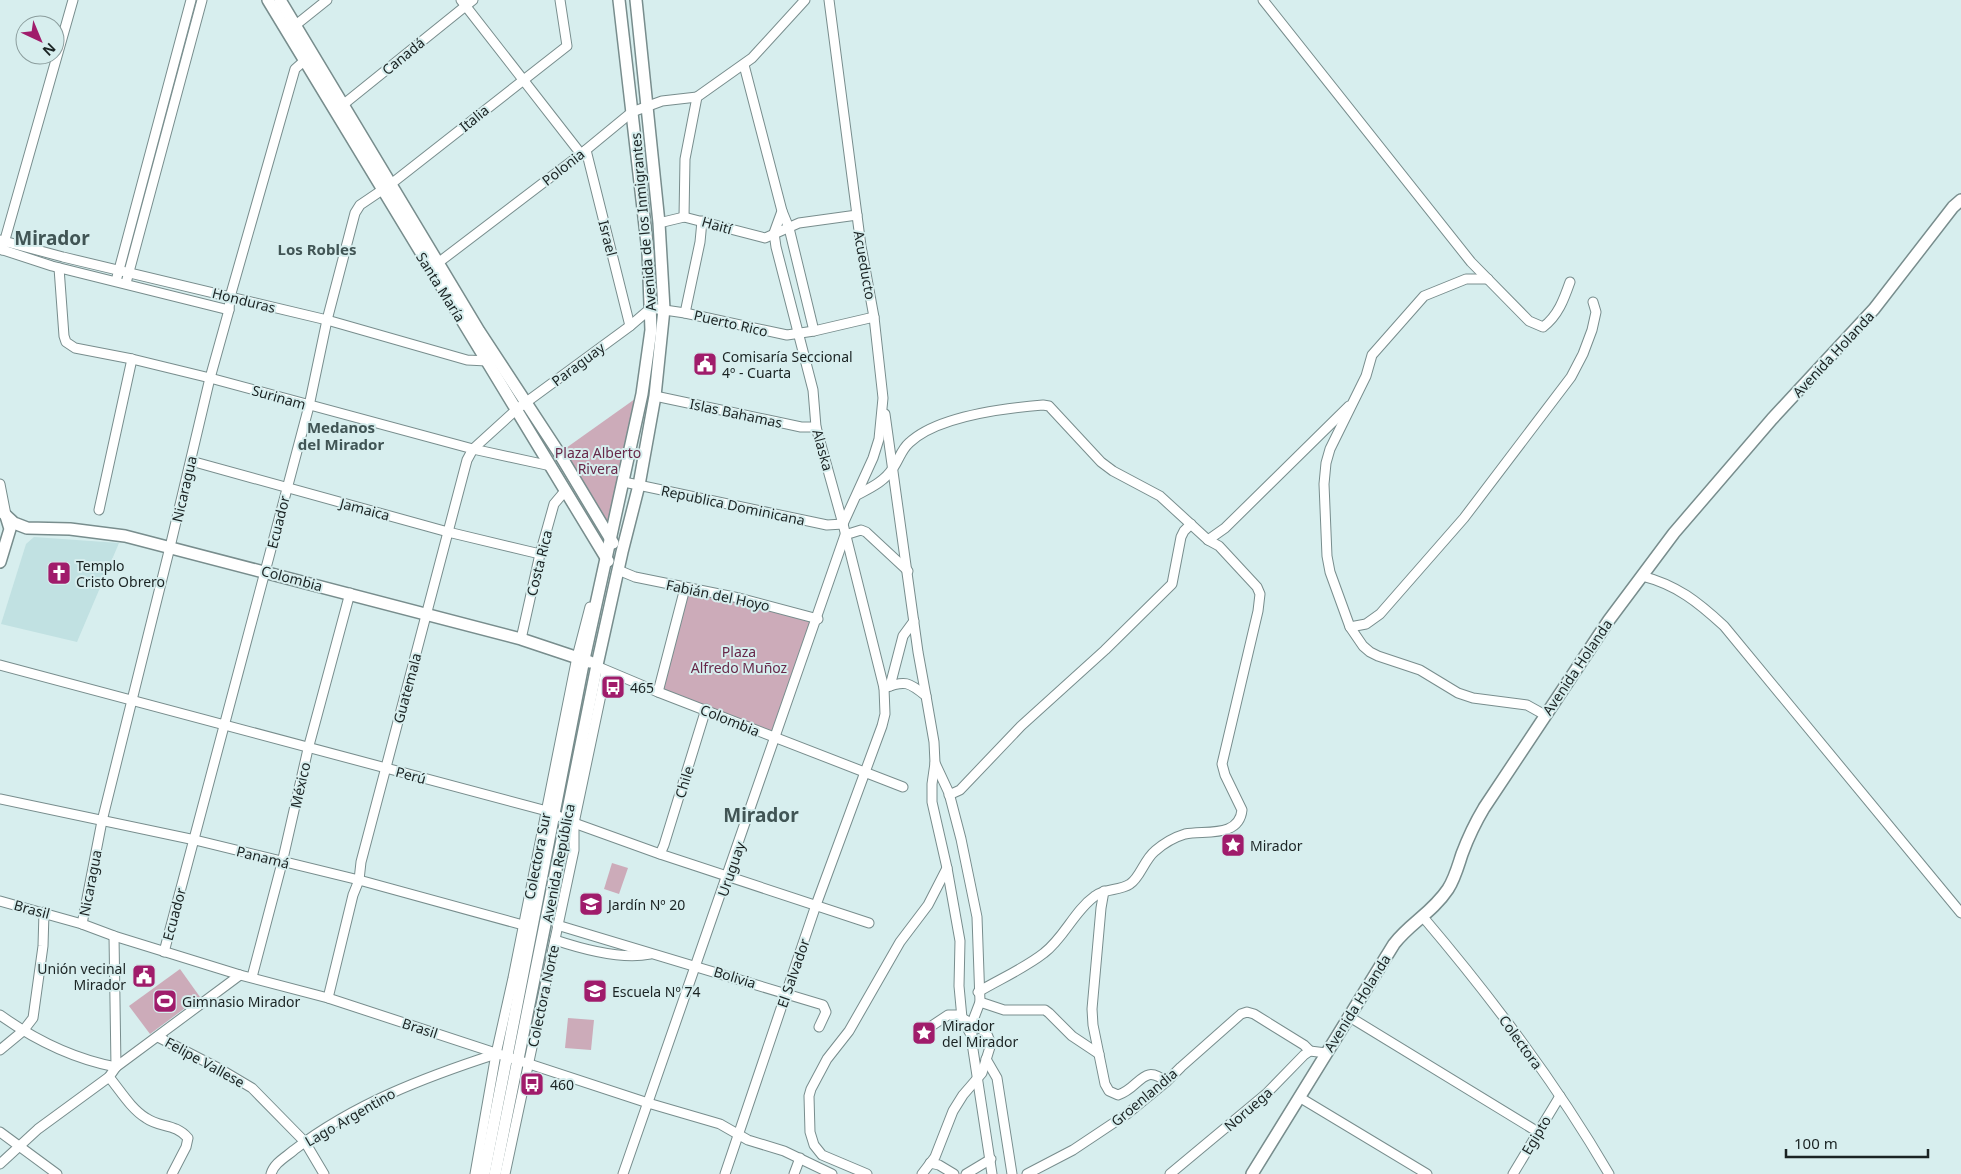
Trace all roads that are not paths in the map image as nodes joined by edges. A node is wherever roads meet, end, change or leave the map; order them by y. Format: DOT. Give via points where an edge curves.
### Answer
graph roads {
  1 [pos="72,0"];
  2 [pos="192,0"];
  3 [pos="202,0"];
  4 [pos="268,0"];
  5 [pos="280,0"];
  6 [pos="327,0"];
  7 [pos="560,0"];
  8 [pos="619,0"];
  9 [pos="636,0"];
  10 [pos="805,0"];
  11 [pos="829,0"];
  12 [pos="1263,0"];
  13 [pos="466,2"];
  14 [pos="291,29"];
  15 [pos="304,61"];
  16 [pos="744,65"];
  17 [pos="522,79"];
  18 [pos="697,97"];
  19 [pos="647,106"];
  20 [pos="339,108"];
  21 [pos="632,112"];
  22 [pos="583,152"];
  23 [pos="387,187"];
  24 [pos="1961,200"];
  25 [pos="782,211"];
  26 [pos="857,215"];
  27 [pos="684,217"];
  28 [pos="702,221"];
  29 [pos="659,222"];
  30 [pos="789,228"];
  31 [pos="774,233"];
  32 [pos="3,240"];
  33 [pos="1,250"];
  34 [pos="434,265"];
  35 [pos="59,268"];
  36 [pos="120,269"];
  37 [pos="130,272"];
  38 [pos="1488,279"];
  39 [pos="116,281"];
  40 [pos="1570,282"];
  41 [pos="126,284"];
  42 [pos="230,297"];
  43 [pos="1593,302"];
  44 [pos="651,308"];
  45 [pos="664,309"];
  46 [pos="228,310"];
  47 [pos="685,313"];
  48 [pos="874,317"];
  49 [pos="327,320"];
  50 [pos="630,326"];
  51 [pos="814,331"];
  52 [pos="798,334"];
  53 [pos="132,360"];
  54 [pos="487,361"];
  55 [pos="210,378"];
  56 [pos="655,396"];
  57 [pos="883,398"];
  58 [pos="1354,400"];
  59 [pos="309,406"];
  60 [pos="522,406"];
  61 [pos="816,427"];
  62 [pos="473,449"];
  63 [pos="191,461"];
  64 [pos="551,466"];
  65 [pos="894,467"];
  66 [pos="624,482"];
  67 [pos="0,484"];
  68 [pos="638,486"];
  69 [pos="287,488"];
  70 [pos="565,491"];
  71 [pos="857,495"];
  72 [pos="100,510"];
  73 [pos="3,513"];
  74 [pos="843,524"];
  75 [pos="1191,524"];
  76 [pos="448,532"];
  77 [pos="846,535"];
  78 [pos="594,538"];
  79 [pos="611,540"];
  80 [pos="1208,540"];
  81 [pos="170,547"];
  82 [pos="3,551"];
  83 [pos="622,552"];
  84 [pos="540,554"];
  85 [pos="607,560"];
  86 [pos="0,562"];
  87 [pos="618,570"];
  88 [pos="266,571"];
  89 [pos="908,571"];
  90 [pos="1642,576"];
  91 [pos="685,588"];
  92 [pos="350,593"];
  93 [pos="427,614"];
  94 [pos="818,619"];
  95 [pos="914,621"];
  96 [pos="1350,627"];
  97 [pos="521,639"];
  98 [pos="581,658"];
  99 [pos="0,665"];
  100 [pos="601,668"];
  101 [pos="887,687"];
  102 [pos="658,692"];
  103 [pos="926,696"];
  104 [pos="132,700"];
  105 [pos="706,709"];
  106 [pos="1545,715"];
  107 [pos="225,726"];
  108 [pos="774,737"];
  109 [pos="308,748"];
  110 [pos="935,763"];
  111 [pos="385,769"];
  112 [pos="864,773"];
  113 [pos="903,787"];
  114 [pos="949,795"];
  115 [pos="0,799"];
  116 [pos="550,812"];
  117 [pos="102,821"];
  118 [pos="570,821"];
  119 [pos="195,840"];
  120 [pos="660,854"];
  121 [pos="282,862"];
  122 [pos="947,868"];
  123 [pos="728,877"];
  124 [pos="359,880"];
  125 [pos="1104,891"];
  126 [pos="0,901"];
  127 [pos="816,906"];
  128 [pos="44,912"];
  129 [pos="1961,913"];
  130 [pos="1423,917"];
  131 [pos="869,923"];
  132 [pos="82,924"];
  133 [pos="523,924"];
  134 [pos="557,925"];
  135 [pos="114,936"];
  136 [pos="555,940"];
  137 [pos="164,952"];
  138 [pos="653,953"];
  139 [pos="697,966"];
  140 [pos="240,975"];
  141 [pos="252,977"];
  142 [pos="978,992"];
  143 [pos="786,993"];
  144 [pos="328,998"];
  145 [pos="980,1002"];
  146 [pos="0,1015"];
  147 [pos="1348,1016"];
  148 [pos="962,1018"];
  149 [pos="972,1023"];
  150 [pos="820,1027"];
  151 [pos="23,1031"];
  152 [pos="921,1033"];
  153 [pos="158,1037"];
  154 [pos="972,1039"];
  155 [pos="0,1050"];
  156 [pos="1310,1051"];
  157 [pos="1326,1053"];
  158 [pos="1099,1054"];
  159 [pos="501,1055"];
  160 [pos="986,1059"];
  161 [pos="524,1062"];
  162 [pos="116,1067"];
  163 [pos="109,1076"];
  164 [pos="978,1079"];
  165 [pos="1166,1082"];
  166 [pos="1560,1096"];
  167 [pos="1299,1097"];
  168 [pos="648,1104"];
  169 [pos="0,1132"];
  170 [pos="1538,1132"];
  171 [pos="738,1134"];
  172 [pos="305,1142"];
  173 [pos="20,1147"];
  174 [pos="800,1158"];
  175 [pos="991,1159"];
  176 [pos="0,1164"];
  177 [pos="930,1164"];
  178 [pos="57,1174"];
  179 [pos="172,1174"];
  180 [pos="271,1174"];
  181 [pos="324,1174"];
  182 [pos="475,1174"];
  183 [pos="484,1174"];
  184 [pos="495,1174"];
  185 [pos="505,1174"];
  186 [pos="624,1174"];
  187 [pos="725,1174"];
  188 [pos="794,1174"];
  189 [pos="832,1174"];
  190 [pos="867,1174"];
  191 [pos="922,1174"];
  192 [pos="954,1174"];
  193 [pos="966,1174"];
  194 [pos="992,1174"];
  195 [pos="1012,1174"];
  196 [pos="1027,1174"];
  197 [pos="1170,1174"];
  198 [pos="1252,1174"];
  199 [pos="1427,1174"];
  200 [pos="1513,1174"];
  201 [pos="1609,1174"];
  1 -- 32 [label="street"];
  2 -- 36 [label="street"];
  3 -- 37 [label="street"];
  4 -- 14 [label="street, Santa María"];
  5 -- 14 [label="street, Santa María"];
  6 -- 14 [label="street"];
  7 -- 17 [label="street, Italia" via="567,46"];
  8 -- 21 [label="street, Avenida de los Inmigrantes"];
  9 -- 19 [label="street, Avenida de los Inmigrantes"];
  10 -- 16 [label="street"];
  11 -- 26 [label="street, Acueducto"];
  12 -- 38 [label="street" via="1471,262"];
  13 -- 17 [label="street"];
  13 -- 20 [label="street, Canadá"];
  14 -- 15 [label="street, Santa María"];
  14 -- 20 [label="street, Santa María"];
  15 -- 20 [label="street, Santa María"];
  15 -- 42 [label="street, Nicaragua" via="296,69"];
  16 -- 18 [label="street"];
  16 -- 25 [label="street"];
  17 -- 22 [label="street"];
  17 -- 23 [label="street, Italia"];
  18 -- 19 [label="street, Polonia"];
  18 -- 27 [label="street" via="685,159"];
  19 -- 21 [label="street, Polonia"];
  19 -- 29 [label="street, Avenida de los Inmigrantes"];
  20 -- 23 [label="street, Santa María"];
  21 -- 22 [label="street, Polonia"];
  21 -- 44 [label="street, Avenida de los Inmigrantes"];
  22 -- 34 [label="street, Polonia"];
  22 -- 50 [label="street, Israel"];
  23 -- 34 [label="street, Santa María"];
  23 -- 49 [label="street, Ecuador" via="360,205 355,213"];
  24 -- 90 [label="street, Avenida Holanda" via="1874,309 1772,419 1674,533"];
  25 -- 30 [label="street"];
  25 -- 31 [label="street"];
  26 -- 30 [label="street, Haití" via="799,223"];
  26 -- 48 [label="street, Acueducto"];
  27 -- 28 [label="street, Haití"];
  27 -- 29 [label="street, Haití"];
  28 -- 31 [label="street, Haití" via="764,238"];
  28 -- 47 [label="street"];
  29 -- 45 [label="street, Avenida de los Inmigrantes"];
  30 -- 31 [label="street, Haití"];
  30 -- 51 [label="street"];
  31 -- 52 [label="street, Alaska"];
  32 -- 33 [label="street"];
  32 -- 36 [label="street, Honduras"];
  33 -- 35 [label="street, Honduras"];
  34 -- 54 [label="street, Santa María"];
  34 -- 60 [label="street, Santa María" via="480,331"];
  35 -- 39 [label="street, Honduras"];
  35 -- 53 [label="street, Surinam" via="66,342 75,348"];
  36 -- 37 [label="street, Honduras"];
  36 -- 39 [label="street"];
  37 -- 41 [label="street"];
  37 -- 42 [label="street, Honduras"];
  38 -- 40 [label="street" via="1529,321 1544,327 1561,306"];
  38 -- 58 [label="street" via="1466,279 1424,296 1375,351"];
  39 -- 41 [label="street, Honduras"];
  41 -- 46 [label="street, Honduras"];
  42 -- 46 [label="street, Nicaragua"];
  42 -- 49 [label="street, Honduras"];
  43 -- 96 [label="street" via="1596,312 1583,354 1571,377 1543,415 1464,518 1380,614 1366,624"];
  44 -- 45 [label="street, Puerto Rico"];
  44 -- 50 [label="street, Paraguay"];
  44 -- 66 [label="street, Avenida de los Inmigrantes" via="642,394"];
  45 -- 47 [label="street, Puerto Rico"];
  45 -- 56 [label="street, Avenida de los Inmigrantes"];
  46 -- 55 [label="street, Nicaragua"];
  47 -- 52 [label="street, Puerto Rico" via="778,334"];
  48 -- 51 [label="street, Puerto Rico"];
  48 -- 57 [label="street, Acueducto"];
  49 -- 54 [label="street, Honduras" via="467,360"];
  49 -- 59 [label="street, Ecuador"];
  50 -- 60 [label="street, Paraguay"];
  51 -- 52 [label="street, Puerto Rico"];
  52 -- 61 [label="street, Alaska" via="813,390"];
  53 -- 55 [label="street, Surinam"];
  53 -- 72 [label="street"];
  54 -- 60 [label="street, Santa María"];
  55 -- 59 [label="street, Surinam"];
  55 -- 63 [label="street, Nicaragua"];
  56 -- 61 [label="street, Islas Bahamas" via="801,427"];
  56 -- 68 [label="street, Avenida de los Inmigrantes"];
  57 -- 65 [label="street"];
  57 -- 71 [label="street, Acueducto" via="873,458"];
  58 -- 80 [label="street" via="1225,528"];
  58 -- 96 [label="street" via="1330,449 1324,484 1327,556"];
  59 -- 62 [label="street, Surinam"];
  59 -- 69 [label="street, Ecuador"];
  60 -- 62 [label="street, Guatemala"];
  60 -- 64 [label="street, Santa María"];
  60 -- 79 [label="street, Santa María"];
  61 -- 74 [label="street, Alaska"];
  62 -- 64 [label="street, Surinam"];
  62 -- 76 [label="street, Guatemala"];
  63 -- 69 [label="street, Jamaica"];
  63 -- 81 [label="street, Nicaragua"];
  64 -- 70 [label="street, Santa María"];
  65 -- 71 [label="street" via="883,480"];
  65 -- 75 [label="street" via="908,443 925,431 969,416 1044,405 1049,406 1112,471 1155,492"];
  65 -- 89 [label="street"];
  66 -- 68 [label="street, Republica Dominicana"];
  66 -- 79 [label="street, Avenida de los Inmigrantes"];
  67 -- 73 [label="street"];
  68 -- 74 [label="street, Republica Dominicana" via="828,525"];
  68 -- 83 [label="street, Avenida de los Inmigrantes"];
  69 -- 76 [label="street, Jamaica"];
  69 -- 88 [label="street, Ecuador"];
  70 -- 78 [label="street, Santa María"];
  70 -- 84 [label="street, Costa Rica" via="554,504"];
  71 -- 74 [label="street, Acueducto"];
  73 -- 81 [label="street, Colombia" via="14,523 27,528 70,528"];
  73 -- 82 [label="street" via="10,529"];
  74 -- 77 [label="street, Alaska"];
  75 -- 80 [label="street"];
  75 -- 114 [label="street" via="1181,537 1172,584 1021,726 974,777"];
  76 -- 84 [label="street, Jamaica"];
  76 -- 93 [label="street, Guatemala"];
  77 -- 89 [label="street" via="861,530 866,532"];
  77 -- 94 [label="street, Uruguay"];
  77 -- 101 [label="street, Alaska"];
  78 -- 85 [label="street, Santa María"];
  78 -- 98 [label="street" via="600,564"];
  79 -- 83 [label="street, Santa María"];
  79 -- 85 [label="street, Avenida de los Inmigrantes"];
  80 -- 125 [label="street" via="1229,555 1260,594 1222,764 1242,810 1241,816 1226,830 1184,834 1169,841 1145,860 1130,885"];
  81 -- 88 [label="street, Colombia"];
  81 -- 104 [label="street, Nicaragua"];
  82 -- 86 [label="street"];
  83 -- 87 [label="street, Avenida República"];
  84 -- 97 [label="street, Costa Rica"];
  85 -- 87 [label="street, Santa María"];
  85 -- 98 [label="street, Avenida República"];
  87 -- 91 [label="street, Fabián del Hoyo"];
  87 -- 100 [label="street, Avenida República"];
  88 -- 92 [label="street, Colombia"];
  88 -- 107 [label="street, Ecuador"];
  89 -- 95 [label="street"];
  90 -- 106 [label="street, Avenida Holanda"];
  90 -- 129 [label="street" via="1678,589 1724,626"];
  91 -- 94 [label="street, Fabián del Hoyo" via="740,598"];
  91 -- 102 [label="street"];
  92 -- 93 [label="street, Colombia"];
  92 -- 109 [label="street, México"];
  93 -- 97 [label="street, Colombia"];
  93 -- 111 [label="street, Guatemala"];
  94 -- 108 [label="street, Uruguay"];
  95 -- 101 [label="street" via="903,636"];
  95 -- 103 [label="street"];
  96 -- 106 [label="street" via="1363,646 1378,656 1420,670 1458,693 1527,705"];
  97 -- 98 [label="street, Colombia"];
  98 -- 100 [label="street, Colombia"];
  98 -- 116 [label="street, Avenida República"];
  99 -- 104 [label="street, Perú"];
  100 -- 102 [label="street, Colombia"];
  100 -- 118 [label="street, Avenida República"];
  101 -- 103 [label="street" via="907,683"];
  101 -- 112 [label="street, El Salvador" via="882,726"];
  102 -- 105 [label="street, Colombia"];
  103 -- 110 [label="street"];
  104 -- 107 [label="street, Perú"];
  104 -- 117 [label="street, Nicaragua"];
  105 -- 108 [label="street, Colombia"];
  105 -- 120 [label="street, Chile"];
  106 -- 130 [label="street, Avenida Holanda" via="1476,822 1454,880"];
  107 -- 109 [label="street, Perú"];
  107 -- 119 [label="street, Ecuador"];
  108 -- 112 [label="street, Colombia"];
  108 -- 123 [label="street, Uruguay"];
  109 -- 111 [label="street, Perú"];
  109 -- 121 [label="street, México"];
  110 -- 114 [label="street"];
  110 -- 122 [label="street" via="932,802"];
  111 -- 116 [label="street, Perú"];
  111 -- 124 [label="street, Guatemala"];
  112 -- 113 [label="street, Colombia"];
  112 -- 127 [label="street, El Salvador"];
  114 -- 142 [label="street" via="977,917"];
  115 -- 117 [label="street, Panamá"];
  116 -- 118 [label="street, Perú"];
  116 -- 133 [label="street, Colectora Sur"];
  116 -- 159 [label="street, Avenida República"];
  117 -- 119 [label="street, Panamá"];
  117 -- 132 [label="street, Nicaragua"];
  118 -- 120 [label="street, Perú"];
  118 -- 134 [label="street, Colectora Norte" via="574,850"];
  118 -- 161 [label="street, Avenida República"];
  119 -- 121 [label="street, Panamá"];
  119 -- 137 [label="street, Ecuador"];
  120 -- 123 [label="street, Perú"];
  121 -- 124 [label="street, Panamá"];
  121 -- 141 [label="street, México"];
  122 -- 148 [label="street" via="960,941"];
  122 -- 190 [label="street" via="928,905 900,942 849,1031 827,1059 810,1089 810,1132 814,1145 822,1156"];
  123 -- 127 [label="street, Perú"];
  123 -- 139 [label="street, Uruguay"];
  124 -- 133 [label="street, Panamá"];
  124 -- 144 [label="street, Guatemala" via="350,904"];
  125 -- 142 [label="street" via="1088,901 1044,953"];
  125 -- 158 [label="street" via="1092,1009"];
  126 -- 128 [label="street, Brasil"];
  127 -- 131 [label="street, Perú"];
  127 -- 143 [label="street, El Salvador"];
  128 -- 132 [label="street, Brasil"];
  128 -- 151 [label="street" via="43,946 33,1018"];
  130 -- 147 [label="street, Avenida Holanda" via="1399,937"];
  130 -- 166 [label="street, Colectora" via="1477,982"];
  132 -- 135 [label="street, Brasil"];
  133 -- 159 [label="street, Colectora Sur"];
  134 -- 136 [label="street, Colectora Norte"];
  134 -- 138 [label="street, Bolivia"];
  135 -- 137 [label="street, Brasil"];
  135 -- 162 [label="street"];
  136 -- 138 [label="street, Bolivia" via="630,956"];
  136 -- 161 [label="street, Colectora Norte"];
  137 -- 140 [label="street, Brasil"];
  138 -- 139 [label="street, Bolivia"];
  139 -- 143 [label="street, Bolivia"];
  139 -- 168 [label="street, Uruguay"];
  140 -- 141 [label="street, Brasil"];
  140 -- 153 [label="street"];
  141 -- 144 [label="street, Brasil"];
  142 -- 145 [label="street"];
  143 -- 150 [label="street, Bolivia" via="823,1005 826,1012"];
  143 -- 171 [label="street, El Salvador"];
  144 -- 159 [label="street, Brasil"];
  145 -- 149 [label="street"];
  145 -- 158 [label="street" via="1004,1010 1045,1010 1072,1036"];
  146 -- 151 [label="street"];
  147 -- 157 [label="street, Avenida Holanda"];
  147 -- 170 [label="street"];
  148 -- 149 [label="street"];
  148 -- 152 [label="street" via="948,1016"];
  148 -- 154 [label="street"];
  149 -- 154 [label="street"];
  149 -- 160 [label="street" via="986,1032 990,1039"];
  151 -- 155 [label="street"];
  151 -- 162 [label="street" via="90,1062"];
  153 -- 162 [label="street, Felipe Vallese"];
  153 -- 172 [label="street, Felipe Vallese" via="252,1088"];
  154 -- 164 [label="street"];
  156 -- 157 [label="street"];
  156 -- 165 [label="street, Groenlandia" via="1304,1044 1247,1012"];
  156 -- 197 [label="street, Noruega" via="1266,1094"];
  157 -- 167 [label="street, Avenida Holanda"];
  158 -- 165 [label="street" via="1105,1084 1114,1094 1123,1093 1152,1073"];
  159 -- 161 [label="street, Brasil"];
  159 -- 172 [label="street, Lago Argentino" via="436,1074 386,1094"];
  159 -- 182 [label="street, Colectora Sur"];
  159 -- 183 [label="street, Avenida República"];
  160 -- 164 [label="street"];
  160 -- 195 [label="street" via="997,1078"];
  161 -- 168 [label="street, Brasil"];
  161 -- 184 [label="street, Avenida República"];
  161 -- 185 [label="street, Colectora Norte"];
  162 -- 163 [label="street, Felipe Vallese"];
  163 -- 173 [label="street, Felipe Vallese" via="38,1129"];
  163 -- 179 [label="street" via="138,1113 181,1130 188,1138"];
  164 -- 175 [label="street"];
  164 -- 177 [label="street" via="963,1094 953,1111"];
  165 -- 196 [label="street, Groenlandia" via="1100,1134"];
  166 -- 170 [label="street, Egipto"];
  166 -- 201 [label="street, Colectora"];
  167 -- 198 [label="street, Avenida Holanda"];
  167 -- 199 [label="street"];
  168 -- 171 [label="street, Brasil" via="720,1124"];
  168 -- 186 [label="street, Uruguay"];
  169 -- 173 [label="street"];
  170 -- 200 [label="street, Egipto"];
  171 -- 174 [label="street, Brasil"];
  171 -- 187 [label="street, El Salvador"];
  172 -- 180 [label="street, Lago Argentino" via="274,1167"];
  172 -- 181 [label="street, Felipe Vallese"];
  173 -- 176 [label="street, Felipe Vallese"];
  173 -- 178 [label="street"];
  174 -- 188 [label="street"];
  174 -- 189 [label="street, Brasil"];
  175 -- 193 [label="street"];
  175 -- 194 [label="street"];
  177 -- 191 [label="street"];
  177 -- 192 [label="street" via="939,1165"];
}
